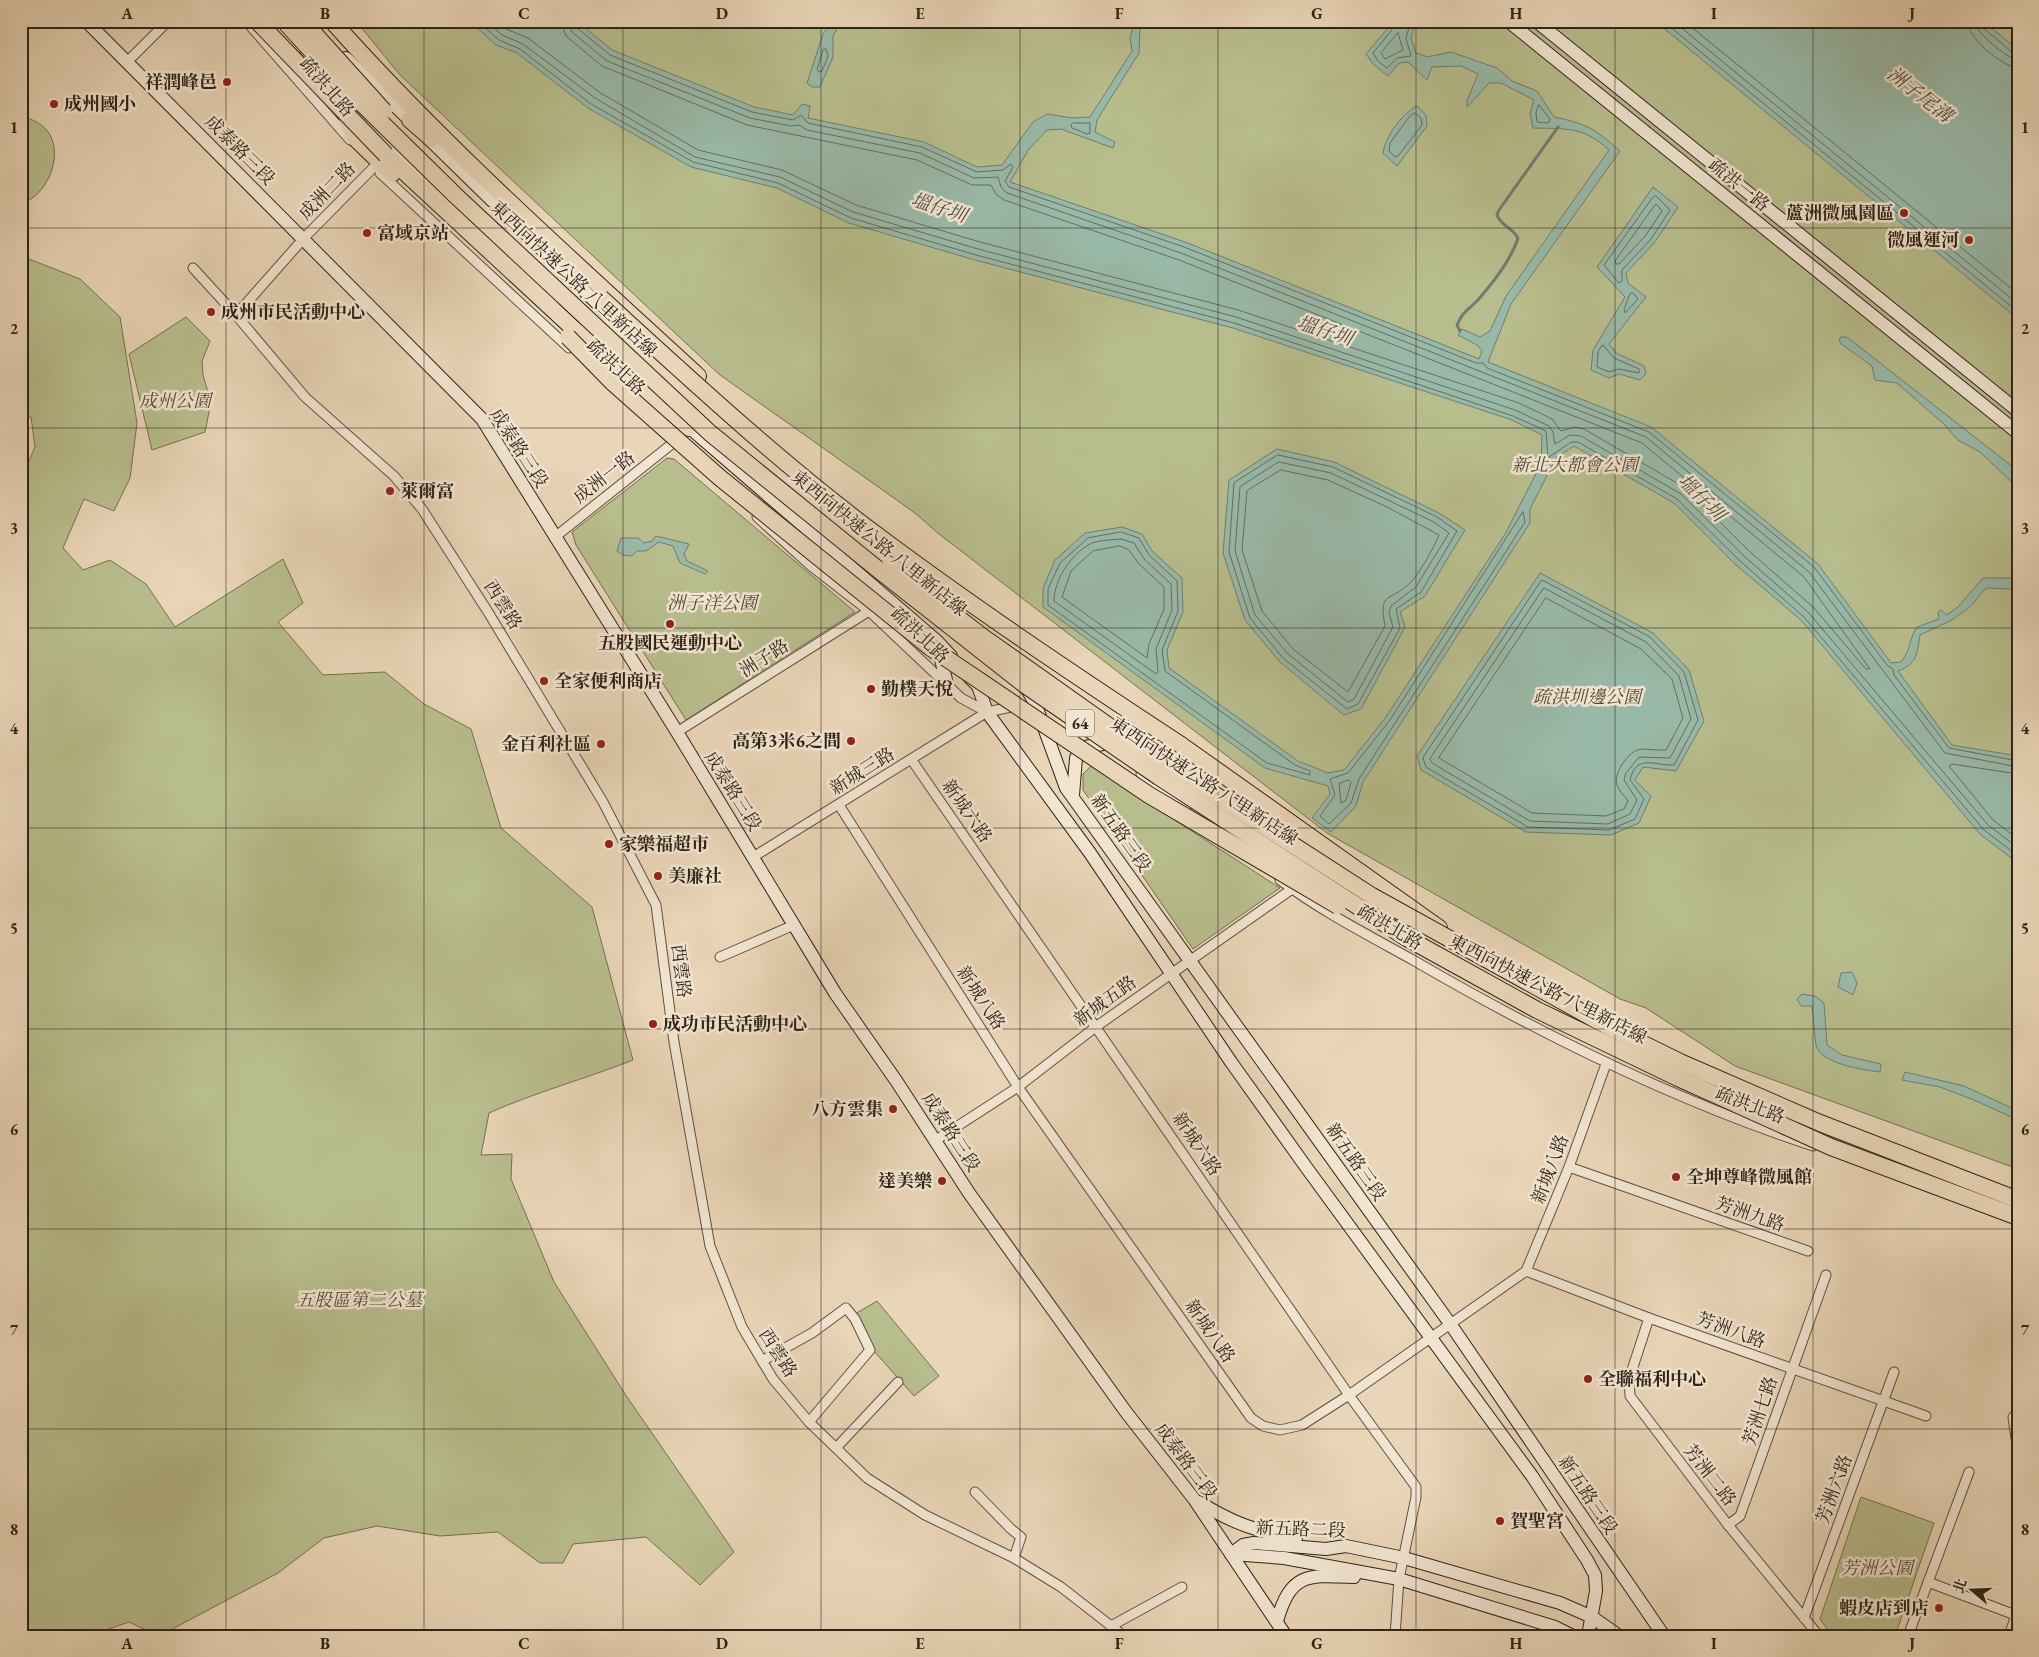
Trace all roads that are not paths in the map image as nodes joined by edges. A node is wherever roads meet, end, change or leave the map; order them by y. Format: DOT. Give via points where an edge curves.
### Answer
graph roads {
  1 [pos="86,21"];
  2 [pos="168,21"];
  3 [pos="246,21"];
  4 [pos="257,21"];
  5 [pos="269,21"];
  6 [pos="284,21"];
  7 [pos="303,21"];
  8 [pos="312,21"];
  9 [pos="332,21"];
  10 [pos="1508,21"];
  11 [pos="1536,21"];
  12 [pos="127,62"];
  13 [pos="335,92"];
  14 [pos="410,120"];
  15 [pos="374,167"];
  16 [pos="304,238"];
  17 [pos="193,268"];
  18 [pos="236,315"];
  19 [pos="2018,411"];
  20 [pos="734,424"];
  21 [pos="690,428"];
  22 [pos="2018,433"];
  23 [pos="673,443"];
  24 [pos="555,537"];
  25 [pos="869,611"];
  26 [pos="937,641"];
  27 [pos="947,684"];
  28 [pos="1035,702"];
  29 [pos="987,712"];
  30 [pos="677,732"];
  31 [pos="1103,744"];
  32 [pos="911,759"];
  33 [pos="1073,795"];
  34 [pos="839,805"];
  35 [pos="753,857"];
  36 [pos="1292,889"];
  37 [pos="794,924"];
  38 [pos="1405,937"];
  39 [pos="1460,944"];
  40 [pos="720,957"];
  41 [pos="1191,961"];
  42 [pos="1172,974"];
  43 [pos="1097,1026"];
  44 [pos="1606,1064"];
  45 [pos="1018,1086"];
  46 [pos="936,1140"];
  47 [pos="1569,1167"];
  48 [pos="2018,1200"];
  49 [pos="2018,1216"];
  50 [pos="1808,1251"];
  51 [pos="1526,1271"];
  52 [pos="1826,1275"];
  53 [pos="1650,1318"];
  54 [pos="1451,1325"];
  55 [pos="1431,1338"];
  56 [pos="762,1361"];
  57 [pos="1792,1369"];
  58 [pos="1894,1372"];
  59 [pos="898,1382"];
  60 [pos="1349,1395"];
  61 [pos="1883,1401"];
  62 [pos="1926,1416"];
  63 [pos="2013,1417"];
  64 [pos="809,1422"];
  65 [pos="836,1448"];
  66 [pos="2018,1452"];
  67 [pos="1969,1472"];
  68 [pos="975,1492"];
  69 [pos="1194,1499"];
  70 [pos="1728,1525"];
  71 [pos="1346,1546"];
  72 [pos="1231,1554"];
  73 [pos="1014,1558"];
  74 [pos="1404,1558"];
  75 [pos="1399,1579"];
  76 [pos="1928,1582"];
  77 [pos="1182,1587"];
  78 [pos="2017,1613"];
  79 [pos="1592,1617"];
  80 [pos="1804,1618"];
  81 [pos="1277,1621"];
  82 [pos="1111,1626"];
  83 [pos="1124,1636"];
  84 [pos="1286,1636"];
  85 [pos="1395,1636"];
  86 [pos="1573,1636"];
  87 [pos="1588,1636"];
  88 [pos="1618,1636"];
  89 [pos="1664,1636"];
  90 [pos="1818,1636"];
  91 [pos="1908,1636"];
  92 [pos="2009,1636"];
  1 -- 12 [label="street, 成泰路三段"];
  2 -- 12 [label="street"];
  3 -- 15 [label="street, 疏洪北路"];
  4 -- 21 [label="highway, bridge" via="386,155 575,330"];
  5 -- 13 [label="street, 疏洪北路"];
  6 -- 38 [label="highway, 東西向快速公路 八里新店線 / 64, bridge" via="341,84 455,195 718,439 1025,685 1159,777"];
  7 -- 39 [label="highway, 東西向快速公路 八里新店線 / 64, bridge" via="382,109 487,213 722,429 889,564 983,637 1113,729 1372,896"];
  8 -- 14 [label="street, 疏洪北路"];
  9 -- 20 [label="highway" via="486,178 710,386"];
  10 -- 22 [label="street, 疏洪一路"];
  11 -- 19 [label="street, 疏洪一路"];
  12 -- 16 [label="street, 成泰路三段"];
  13 -- 21 [label="street, 疏洪北路"];
  13 -- 38 [label="highway, bridge" via="353,136 612,382 719,477 931,648 1149,794 1339,906"];
  14 -- 20 [label="street, 疏洪北路" via="620,325"];
  14 -- 39 [label="highway, bridge" via="448,151 601,298 747,430 869,529 995,622 1181,745"];
  15 -- 16 [label="street, 成洲二路"];
  15 -- 23 [label="street, 疏洪北路"];
  16 -- 18 [label="street, 成洲二路"];
  16 -- 24 [label="street, 成泰路三段" via="482,419"];
  17 -- 18 [label="street, 西雲路"];
  18 -- 56 [label="street, 西雲路" via="305,397 394,476 422,509 603,802 656,905 674,1042 710,1246 742,1327"];
  20 -- 28 [label="street, 疏洪北路" via="1004,648"];
  21 -- 26 [label="street, 疏洪北路"];
  23 -- 24 [label="street, 成洲一路"];
  23 -- 25 [label="street, 疏洪北路" via="811,566"];
  24 -- 30 [label="street, 成泰路三段"];
  25 -- 27 [label="street, 疏洪北路"];
  25 -- 30 [label="street, 洲子路"];
  26 -- 27 [label="street"];
  26 -- 29 [label="street, 疏洪北路" via="978,686"];
  27 -- 29 [label="street, 疏洪北路" via="961,698"];
  28 -- 29 [label="street, 疏洪北路"];
  28 -- 31 [label="street, 疏洪北路" via="1059,705"];
  28 -- 33 [label="street, 新五路三段" via="1066,788"];
  29 -- 32 [label="street, 新城三路"];
  29 -- 42 [label="street, 新五路三段" via="1090,853"];
  30 -- 35 [label="street, 成泰路三段"];
  31 -- 33 [label="street" via="1084,747 1076,758"];
  31 -- 36 [label="street, 疏洪北路"];
  32 -- 34 [label="street, 新城三路"];
  32 -- 43 [label="street, 新城六路"];
  33 -- 41 [label="street, 新五路三段"];
  34 -- 35 [label="street, 新城三路"];
  34 -- 45 [label="street, 新城八路"];
  35 -- 37 [label="street, 成泰路三段"];
  36 -- 41 [label="street, 新城五路"];
  36 -- 44 [label="street, 疏洪北路" via="1452,984"];
  37 -- 40 [label="street"];
  37 -- 46 [label="street, 成泰路三段" via="835,993"];
  38 -- 49 [label="highway, 東西向快速公路 八里新店線 / 64, bridge" via="1537,1010 1678,1078 1831,1146"];
  39 -- 48 [label="highway, 東西向快速公路 八里新店線 / 64, bridge" via="1607,1026 1680,1062 1820,1123"];
  41 -- 42 [label="street, 新城五路"];
  41 -- 54 [label="street, 新五路三段"];
  42 -- 43 [label="street, 新城五路"];
  42 -- 55 [label="street, 新五路三段" via="1300,1159"];
  43 -- 45 [label="street, 新城五路"];
  43 -- 60 [label="street, 新城六路"];
  44 -- 47 [label="street, 新城八路"];
  44 -- 49 [label="street, 疏洪北路" via="1792,1140"];
  45 -- 46 [label="street, 新城五路"];
  45 -- 60 [label="street, 新城八路" via="1250,1418 1263,1426 1280,1430 1302,1424"];
  46 -- 69 [label="street, 成泰路三段" via="1043,1298"];
  47 -- 50 [label="street, 芳洲九路"];
  47 -- 51 [label="street, 新城八路"];
  51 -- 53 [label="street, 芳洲八路"];
  51 -- 54 [label="street, 新城八路"];
  52 -- 57 [label="street, 芳洲七路"];
  53 -- 57 [label="street, 芳洲八路"];
  53 -- 70 [label="street, 芳洲二路" via="1629,1379 1630,1396"];
  54 -- 55 [label="street, 新城八路"];
  54 -- 89 [label="street, 新五路三段"];
  55 -- 60 [label="street, 新城八路"];
  55 -- 79 [label="street, 新五路三段" via="1532,1476 1587,1560 1595,1575"];
  56 -- 64 [label="street, 西雲路" via="772,1379"];
  56 -- 64 [label="street" via="812,1333 846,1308 855,1319 870,1350"];
  57 -- 61 [label="street, 芳洲八路"];
  57 -- 70 [label="street, 芳洲七路" via="1740,1516"];
  58 -- 61 [label="street, 芳洲六路"];
  59 -- 65 [label="street"];
  60 -- 74 [label="street, 新城六路" via="1416,1487"];
  61 -- 62 [label="street, 芳洲八路"];
  61 -- 80 [label="street, 芳洲六路"];
  63 -- 66 [label="street"];
  64 -- 65 [label="street, 西雲路"];
  65 -- 73 [label="street, 西雲路" via="867,1478 925,1515"];
  67 -- 76 [label="street"];
  68 -- 73 [label="street" via="1021,1537"];
  69 -- 71 [label="street" via="1252,1530"];
  69 -- 72 [label="street, 成泰路三段"];
  70 -- 80 [label="street, 芳洲二路"];
  71 -- 72 [label="street, 新五路二段" via="1326,1549 1254,1543 1243,1545"];
  71 -- 74 [label="street, 新五路二段"];
  72 -- 75 [label="street, 新五路二段" via="1284,1558"];
  72 -- 81 [label="street, 成泰路三段"];
  73 -- 82 [label="street, 西雲路"];
  74 -- 75 [label="street, 新城六路"];
  74 -- 79 [label="street, 新五路二段" via="1560,1603"];
  75 -- 81 [label="street" via="1335,1576 1302,1581 1290,1588 1283,1599"];
  75 -- 85 [label="street, 新城六路"];
  75 -- 86 [label="street, 新五路二段" via="1555,1627"];
  76 -- 78 [label="street"];
  76 -- 91 [label="street"];
  77 -- 82 [label="street"];
  78 -- 92 [label="street"];
  79 -- 87 [label="street, 新五路三段"];
  79 -- 88 [label="street, 新五路二段"];
  80 -- 90 [label="street, 芳洲二路"];
  81 -- 84 [label="street, 成泰路三段"];
  82 -- 83 [label="street, 西雲路"];
}
